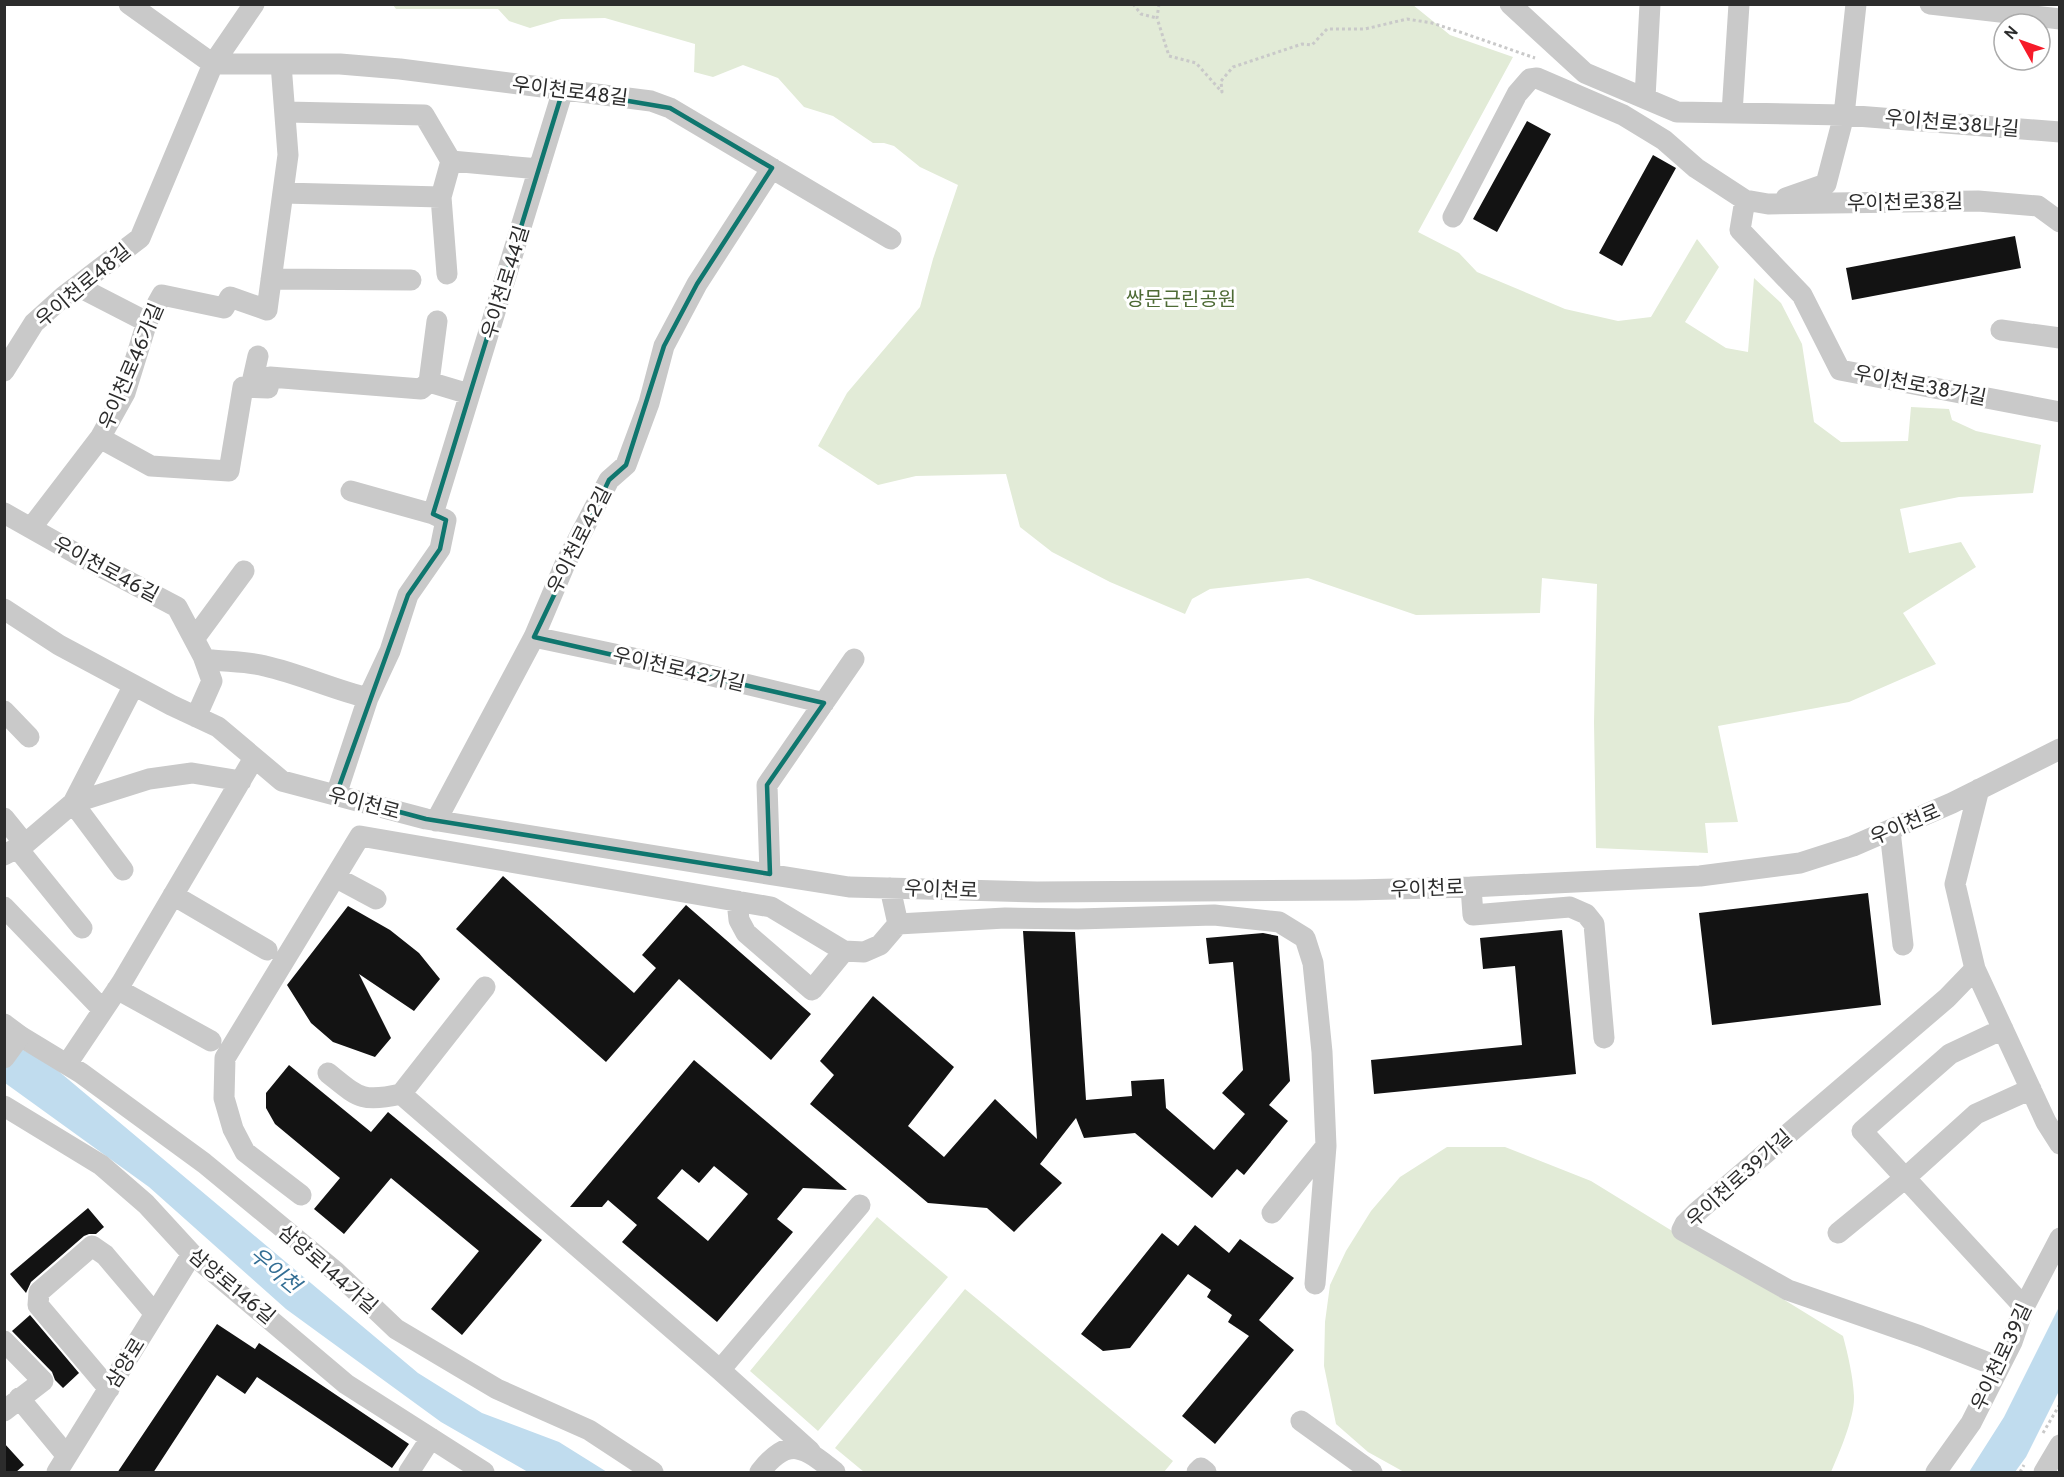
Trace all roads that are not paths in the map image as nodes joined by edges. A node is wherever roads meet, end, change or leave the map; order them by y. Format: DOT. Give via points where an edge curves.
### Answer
graph roads {
  1 [pos="129,4"];
  2 [pos="254,4"];
  3 [pos="1510,4"];
  4 [pos="1650,4"];
  5 [pos="1739,4"];
  6 [pos="1856,4"];
  7 [pos="1930,4"];
  8 [pos="2060,19"];
  9 [pos="213,64"];
  10 [pos="282,64"];
  11 [pos="563,90"];
  12 [pos="1645,98"];
  13 [pos="286,112"];
  14 [pos="1732,113"];
  15 [pos="1844,115"];
  16 [pos="2060,132"];
  17 [pos="451,161"];
  18 [pos="772,168"];
  19 [pos="539,169"];
  20 [pos="283,193"];
  21 [pos="441,197"];
  22 [pos="1744,200"];
  23 [pos="1768,204"];
  24 [pos="1454,217"];
  25 [pos="2060,222"];
  26 [pos="891,238"];
  27 [pos="447,274"];
  28 [pos="271,279"];
  29 [pos="411,280"];
  30 [pos="77,286"];
  31 [pos="437,321"];
  32 [pos="147,322"];
  33 [pos="2001,330"];
  34 [pos="2060,338"];
  35 [pos="258,356"];
  36 [pos="4,370"];
  37 [pos="429,382"];
  38 [pos="251,387"];
  39 [pos="469,394"];
  40 [pos="2060,412"];
  41 [pos="100,438"];
  42 [pos="351,491"];
  43 [pos="4,513"];
  44 [pos="433,514"];
  45 [pos="31,528"];
  46 [pos="244,571"];
  47 [pos="4,609"];
  48 [pos="534,637"];
  49 [pos="194,639"];
  50 [pos="204,659"];
  51 [pos="854,659"];
  52 [pos="134,685"];
  53 [pos="368,698"];
  54 [pos="824,703"];
  55 [pos="4,711"];
  56 [pos="196,717"];
  57 [pos="29,736"];
  58 [pos="2060,749"];
  59 [pos="254,758"];
  60 [pos="241,781"];
  61 [pos="1979,789"];
  62 [pos="336,795"];
  63 [pos="73,803"];
  64 [pos="4,818"];
  65 [pos="436,821"];
  66 [pos="1890,831"];
  67 [pos="16,849"];
  68 [pos="123,870"];
  69 [pos="770,874"];
  70 [pos="335,877"];
  71 [pos="1471,887"];
  72 [pos="890,888"];
  73 [pos="173,895"];
  74 [pos="376,899"];
  75 [pos="737,901"];
  76 [pos="4,907"];
  77 [pos="898,924"];
  78 [pos="82,928"];
  79 [pos="1903,945"];
  80 [pos="267,950"];
  81 [pos="844,951"];
  82 [pos="1976,969"];
  83 [pos="485,987"];
  84 [pos="117,989"];
  85 [pos="103,1010"];
  86 [pos="2003,1029"];
  87 [pos="12,1030"];
  88 [pos="1604,1038"];
  89 [pos="211,1041"];
  90 [pos="4,1058"];
  91 [pos="67,1065"];
  92 [pos="328,1073"];
  93 [pos="2031,1089"];
  94 [pos="401,1094"];
  95 [pos="4,1106"];
  96 [pos="2060,1144"];
  97 [pos="1326,1146"];
  98 [pos="1904,1179"];
  99 [pos="301,1195"];
  100 [pos="860,1205"];
  101 [pos="1272,1213"];
  102 [pos="1838,1233"];
  103 [pos="2060,1238"];
  104 [pos="192,1254"];
  105 [pos="1315,1284"];
  106 [pos="2024,1307"];
  107 [pos="155,1314"];
  108 [pos="4,1341"];
  109 [pos="1999,1367"];
  110 [pos="720,1370"];
  111 [pos="109,1389"];
  112 [pos="12,1405"];
  113 [pos="1301,1421"];
  114 [pos="431,1438"];
  115 [pos="810,1451"];
  116 [pos="62,1464"];
  117 [pos="484,1472"];
  118 [pos="409,1473"];
  119 [pos="653,1473"];
  120 [pos="760,1473"];
  121 [pos="835,1473"];
  122 [pos="1197,1473"];
  123 [pos="1206,1473"];
  124 [pos="1372,1473"];
  125 [pos="1936,1473"];
  1 -- 9 [label="street"];
  2 -- 9 [label="street, 우이천로48길"];
  3 -- 12 [label="street, 우이천로38나길" via="1585,73"];
  4 -- 12 [label="street"];
  5 -- 14 [label="street"];
  6 -- 15 [label="street"];
  7 -- 8 [label="street"];
  9 -- 10 [label="street, 우이천로48길"];
  9 -- 30 [label="street, 우이천로48길" via="140,238"];
  10 -- 11 [label="street, 우이천로48길" via="399,69"];
  10 -- 13 [label="street, 우이천로46가길"];
  11 -- 18 [label="street, 우이천로48길" via="651,101 670,108"];
  11 -- 19 [label="street, 우이천로44길"];
  12 -- 14 [label="street, 우이천로38나길" via="1677,112"];
  13 -- 17 [label="street" via="424,115"];
  13 -- 20 [label="street, 우이천로46가길" via="288,154"];
  14 -- 15 [label="street, 우이천로38나길"];
  15 -- 16 [label="street, 우이천로38나길"];
  15 -- 23 [label="street" via="1826,184"];
  17 -- 19 [label="street"];
  17 -- 21 [label="street"];
  18 -- 26 [label="street, 우이천로48길"];
  18 -- 48 [label="street, 우이천로42길" via="697,284 664,346 649,403 626,465 609,480 565,564"];
  19 -- 39 [label="street, 우이천로44길"];
  20 -- 21 [label="street"];
  20 -- 28 [label="street, 우이천로46가길"];
  21 -- 27 [label="street"];
  22 -- 23 [label="street, 우이천로38길"];
  22 -- 24 [label="street" via="1696,168 1664,140 1623,115 1545,80 1530,79 1517,94"];
  22 -- 40 [label="street, 우이천로38가길" via="1740,230 1802,295 1840,370"];
  23 -- 25 [label="street, 우이천로38길" via="1978,201 2038,206"];
  28 -- 29 [label="street"];
  28 -- 32 [label="street, 우이천로46가길" via="267,310 230,297 224,308 162,295"];
  30 -- 32 [label="street"];
  30 -- 36 [label="street, 우이천로48길" via="34,323"];
  31 -- 37 [label="street"];
  32 -- 41 [label="street, 우이천로46가길" via="124,393"];
  33 -- 34 [label="street"];
  35 -- 38 [label="street, 우이천로46가길"];
  37 -- 38 [label="street" via="421,388 270,377 268,388"];
  37 -- 39 [label="street"];
  38 -- 41 [label="street, 우이천로46가길" via="243,387 229,471 151,466"];
  39 -- 44 [label="street, 우이천로44길"];
  41 -- 45 [label="street, 우이천로46가길"];
  42 -- 44 [label="street"];
  43 -- 45 [label="street, 우이천로46길"];
  44 -- 53 [label="street" via="446,520 440,549 408,595 390,651"];
  45 -- 49 [label="street, 우이천로46길" via="177,607"];
  46 -- 49 [label="street"];
  47 -- 52 [label="street, 우이천로" via="59,645"];
  48 -- 54 [label="street, 우이천로42가길"];
  48 -- 65 [label="street, 우이천로42길"];
  49 -- 50 [label="street, 우이천로46길"];
  50 -- 53 [label="street" via="263,665"];
  50 -- 56 [label="street, 우이천로46길" via="212,681"];
  51 -- 54 [label="street"];
  52 -- 56 [label="street, 우이천로"];
  52 -- 63 [label="street"];
  53 -- 62 [label="street"];
  54 -- 69 [label="street" via="767,785"];
  55 -- 57 [label="street"];
  56 -- 59 [label="street, 우이천로" via="218,728"];
  58 -- 61 [label="street, 우이천로"];
  59 -- 60 [label="street"];
  59 -- 62 [label="street, 우이천로" via="282,781"];
  60 -- 63 [label="street" via="192,773 159,777"];
  60 -- 73 [label="street"];
  61 -- 66 [label="street, 우이천로"];
  61 -- 82 [label="street" via="1955,884"];
  62 -- 65 [label="street, 우이천로"];
  63 -- 67 [label="street"];
  63 -- 68 [label="street"];
  64 -- 67 [label="street"];
  65 -- 69 [label="street, 우이천로"];
  66 -- 71 [label="street, 우이천로" via="1800,863 1700,876"];
  66 -- 79 [label="street"];
  67 -- 78 [label="street"];
  69 -- 72 [label="street, 우이천로"];
  70 -- 74 [label="street"];
  70 -- 75 [label="street" via="360,836"];
  70 -- 99 [label="street" via="225,1058 224,1098 245,1152"];
  71 -- 72 [label="street, 우이천로" via="1059,892"];
  71 -- 88 [label="street" via="1473,915 1570,907 1586,914 1594,924"];
  72 -- 77 [label="street"];
  73 -- 80 [label="street"];
  73 -- 84 [label="street"];
  75 -- 81 [label="street" via="771,907"];
  75 -- 81 [label="street" via="739,920 746,933 812,990"];
  76 -- 85 [label="street"];
  77 -- 81 [label="street" via="880,945 864,952"];
  77 -- 97 [label="street" via="1214,915 1279,922 1305,938 1313,963"];
  82 -- 86 [label="street"];
  82 -- 109 [label="street, 우이천로39가길" via="1697,1212 1682,1230 1788,1290"];
  83 -- 94 [label="street"];
  84 -- 85 [label="street"];
  84 -- 89 [label="street"];
  85 -- 91 [label="street"];
  86 -- 93 [label="street"];
  86 -- 98 [label="street" via="1950,1054 1862,1131"];
  87 -- 90 [label="street, bridge"];
  87 -- 91 [label="street, 삼양로144가길"];
  91 -- 119 [label="street, 삼양로144가길" via="204,1163 335,1271 396,1329 497,1389 589,1430"];
  92 -- 94 [label="street" via="357,1096 378,1099"];
  93 -- 96 [label="street"];
  93 -- 98 [label="street" via="1976,1114"];
  94 -- 110 [label="street"];
  95 -- 104 [label="street, 삼양로146길" via="101,1166 146,1204"];
  97 -- 101 [label="street"];
  97 -- 105 [label="street"];
  98 -- 102 [label="street"];
  98 -- 106 [label="street"];
  100 -- 110 [label="street"];
  103 -- 106 [label="street, 우이천로39길"];
  104 -- 107 [label="street, 삼양로"];
  104 -- 114 [label="street, 삼양로146길" via="346,1384"];
  106 -- 109 [label="street, 우이천로39길"];
  107 -- 111 [label="street, 삼양로"];
  107 -- 111 [label="street" via="105,1255 92,1246 39,1292 38,1305"];
  108 -- 112 [label="street" via="43,1381"];
  109 -- 125 [label="street, 우이천로39길" via="1971,1423"];
  110 -- 115 [label="street"];
  111 -- 116 [label="street, 삼양로"];
  112 -- 116 [label="street"];
  113 -- 124 [label="street"];
  114 -- 117 [label="street, 삼양로146길"];
  114 -- 118 [label="street"];
  115 -- 120 [label="street" via="785,1450 771,1458"];
  115 -- 121 [label="street"];
  122 -- 123 [label="street" via="1201,1468"];
}
